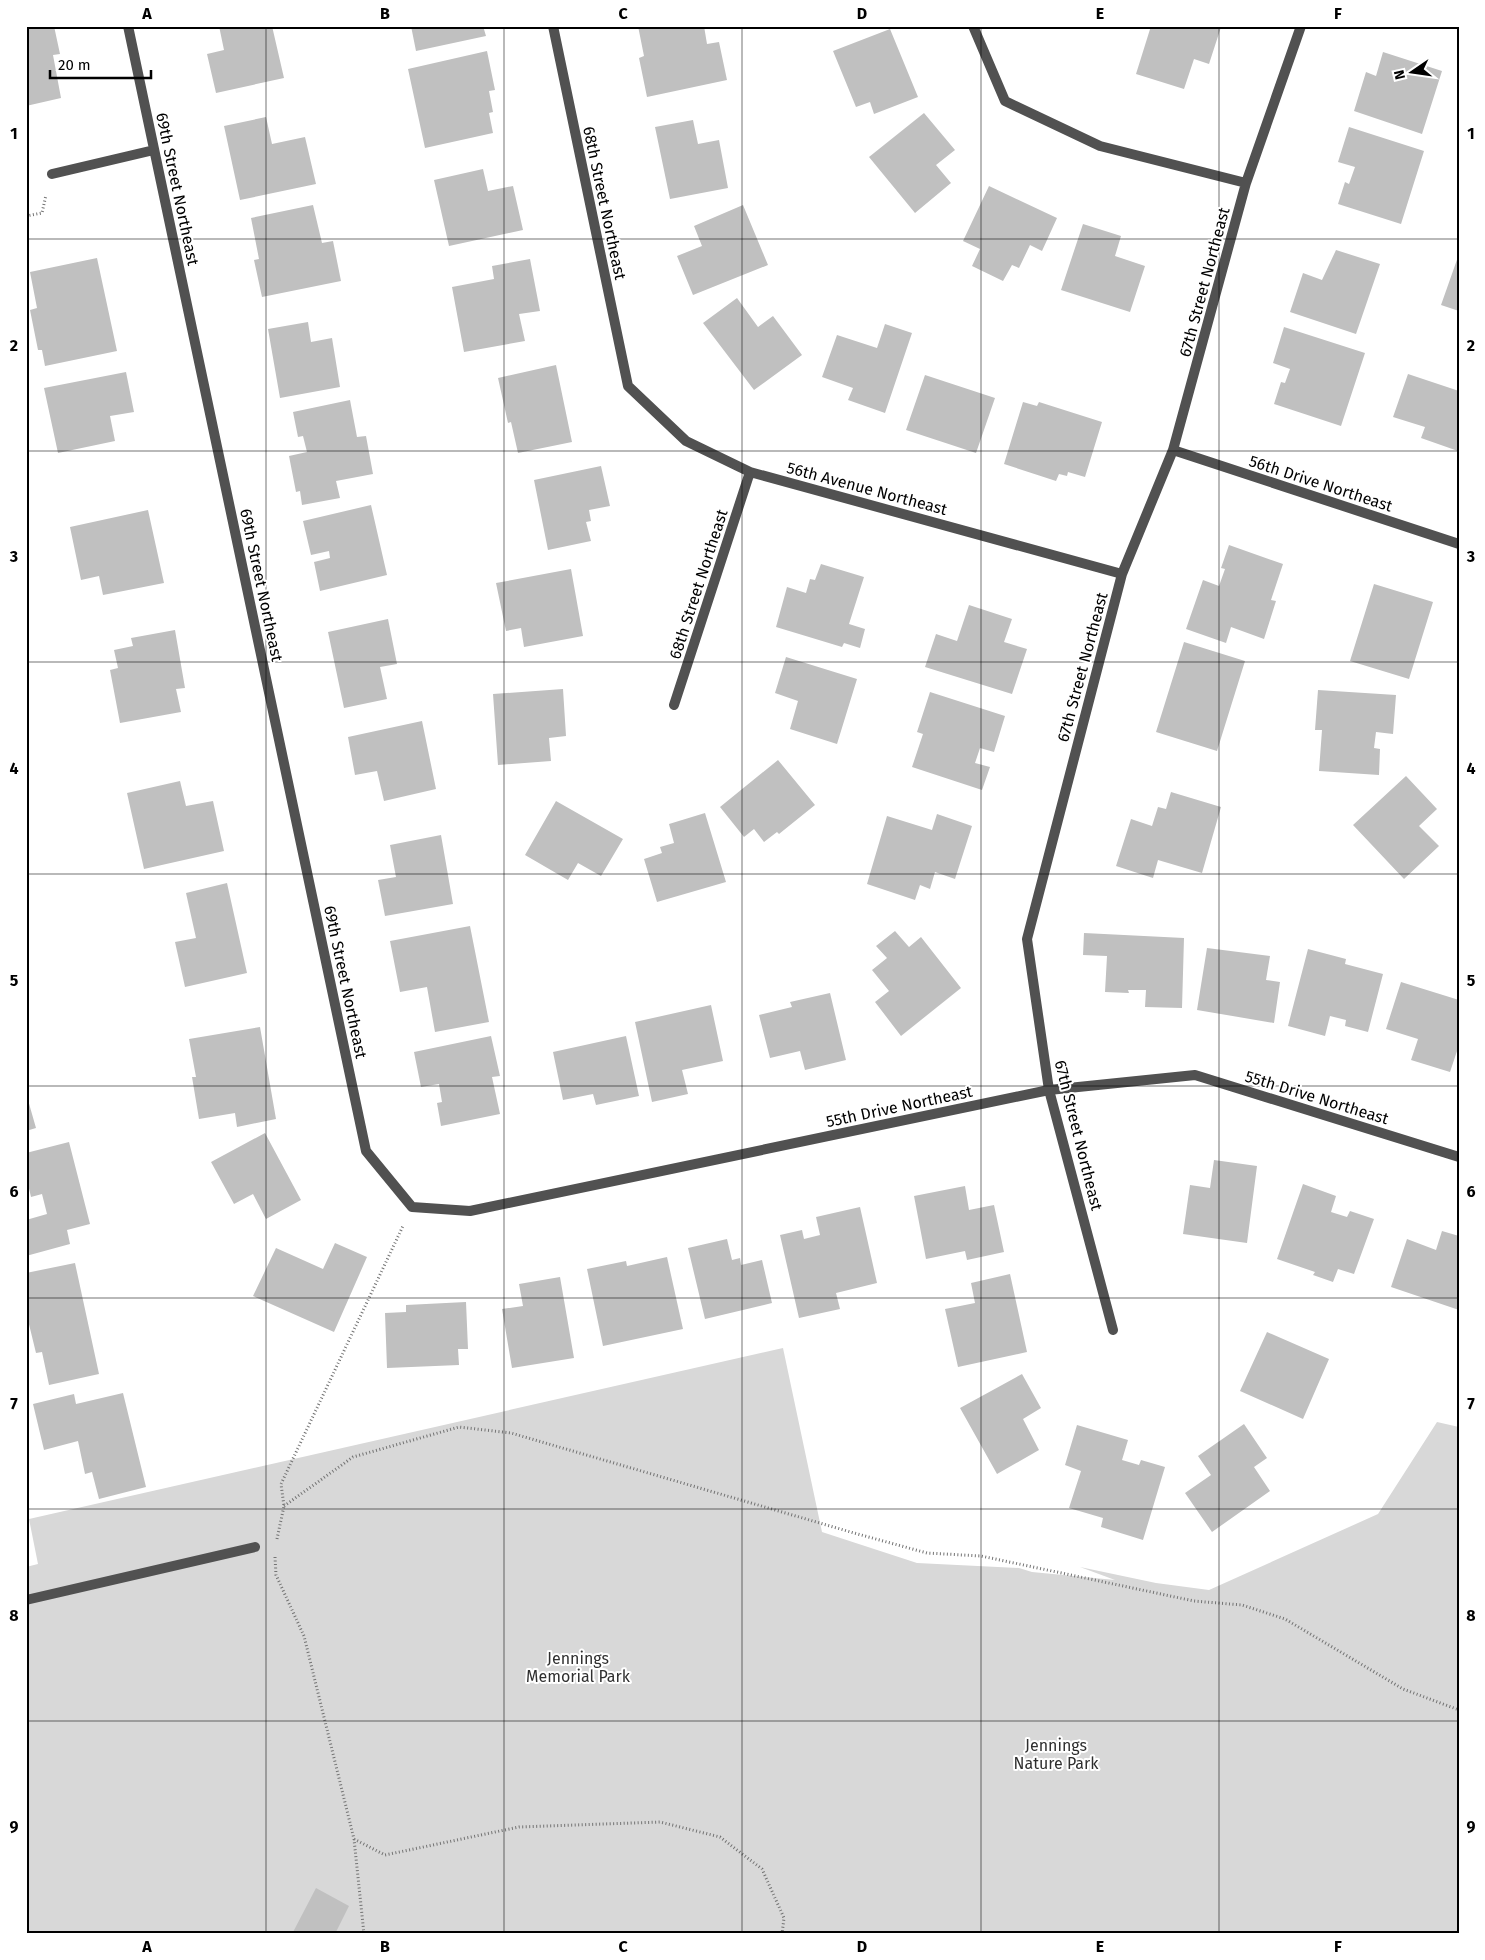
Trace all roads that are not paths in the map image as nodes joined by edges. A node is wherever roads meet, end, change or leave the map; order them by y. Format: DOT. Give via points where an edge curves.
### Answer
graph roads {
  1 [pos="128,26"];
  2 [pos="553,26"];
  3 [pos="972,26"];
  4 [pos="1301,26"];
  5 [pos="154,150"];
  6 [pos="52,174"];
  7 [pos="1246,183"];
  8 [pos="628,386"];
  9 [pos="1173,450"];
  10 [pos="750,472"];
  11 [pos="1459,544"];
  12 [pos="1122,574"];
  13 [pos="674,705"];
  14 [pos="1049,1090"];
  15 [pos="1459,1157"];
  16 [pos="412,1207"];
  17 [pos="1113,1330"];
  18 [pos="255,1547"];
  19 [pos="26,1600"];
  1 -- 5 [label="street, 69th Street Northeast"];
  2 -- 8 [label="street, 68th Street Northeast"];
  3 -- 7 [label="street" via="1005,101 1100,146"];
  4 -- 7 [label="street, 67th Street Northeast"];
  5 -- 6 [label="street"];
  5 -- 16 [label="street, 69th Street Northeast" via="366,1151"];
  7 -- 9 [label="street, 67th Street Northeast"];
  8 -- 10 [label="street, 56th Avenue Northeast" via="686,441"];
  9 -- 11 [label="street, 56th Drive Northeast"];
  9 -- 12 [label="street, 67th Street Northeast"];
  10 -- 12 [label="street, 56th Avenue Northeast"];
  10 -- 13 [label="street, 68th Street Northeast"];
  12 -- 14 [label="street, 67th Street Northeast" via="1027,938"];
  14 -- 15 [label="street, 55th Drive Northeast" via="1195,1075"];
  14 -- 16 [label="street, 55th Drive Northeast" via="470,1211"];
  14 -- 17 [label="street, 67th Street Northeast"];
  18 -- 19 [label="street"];
}
